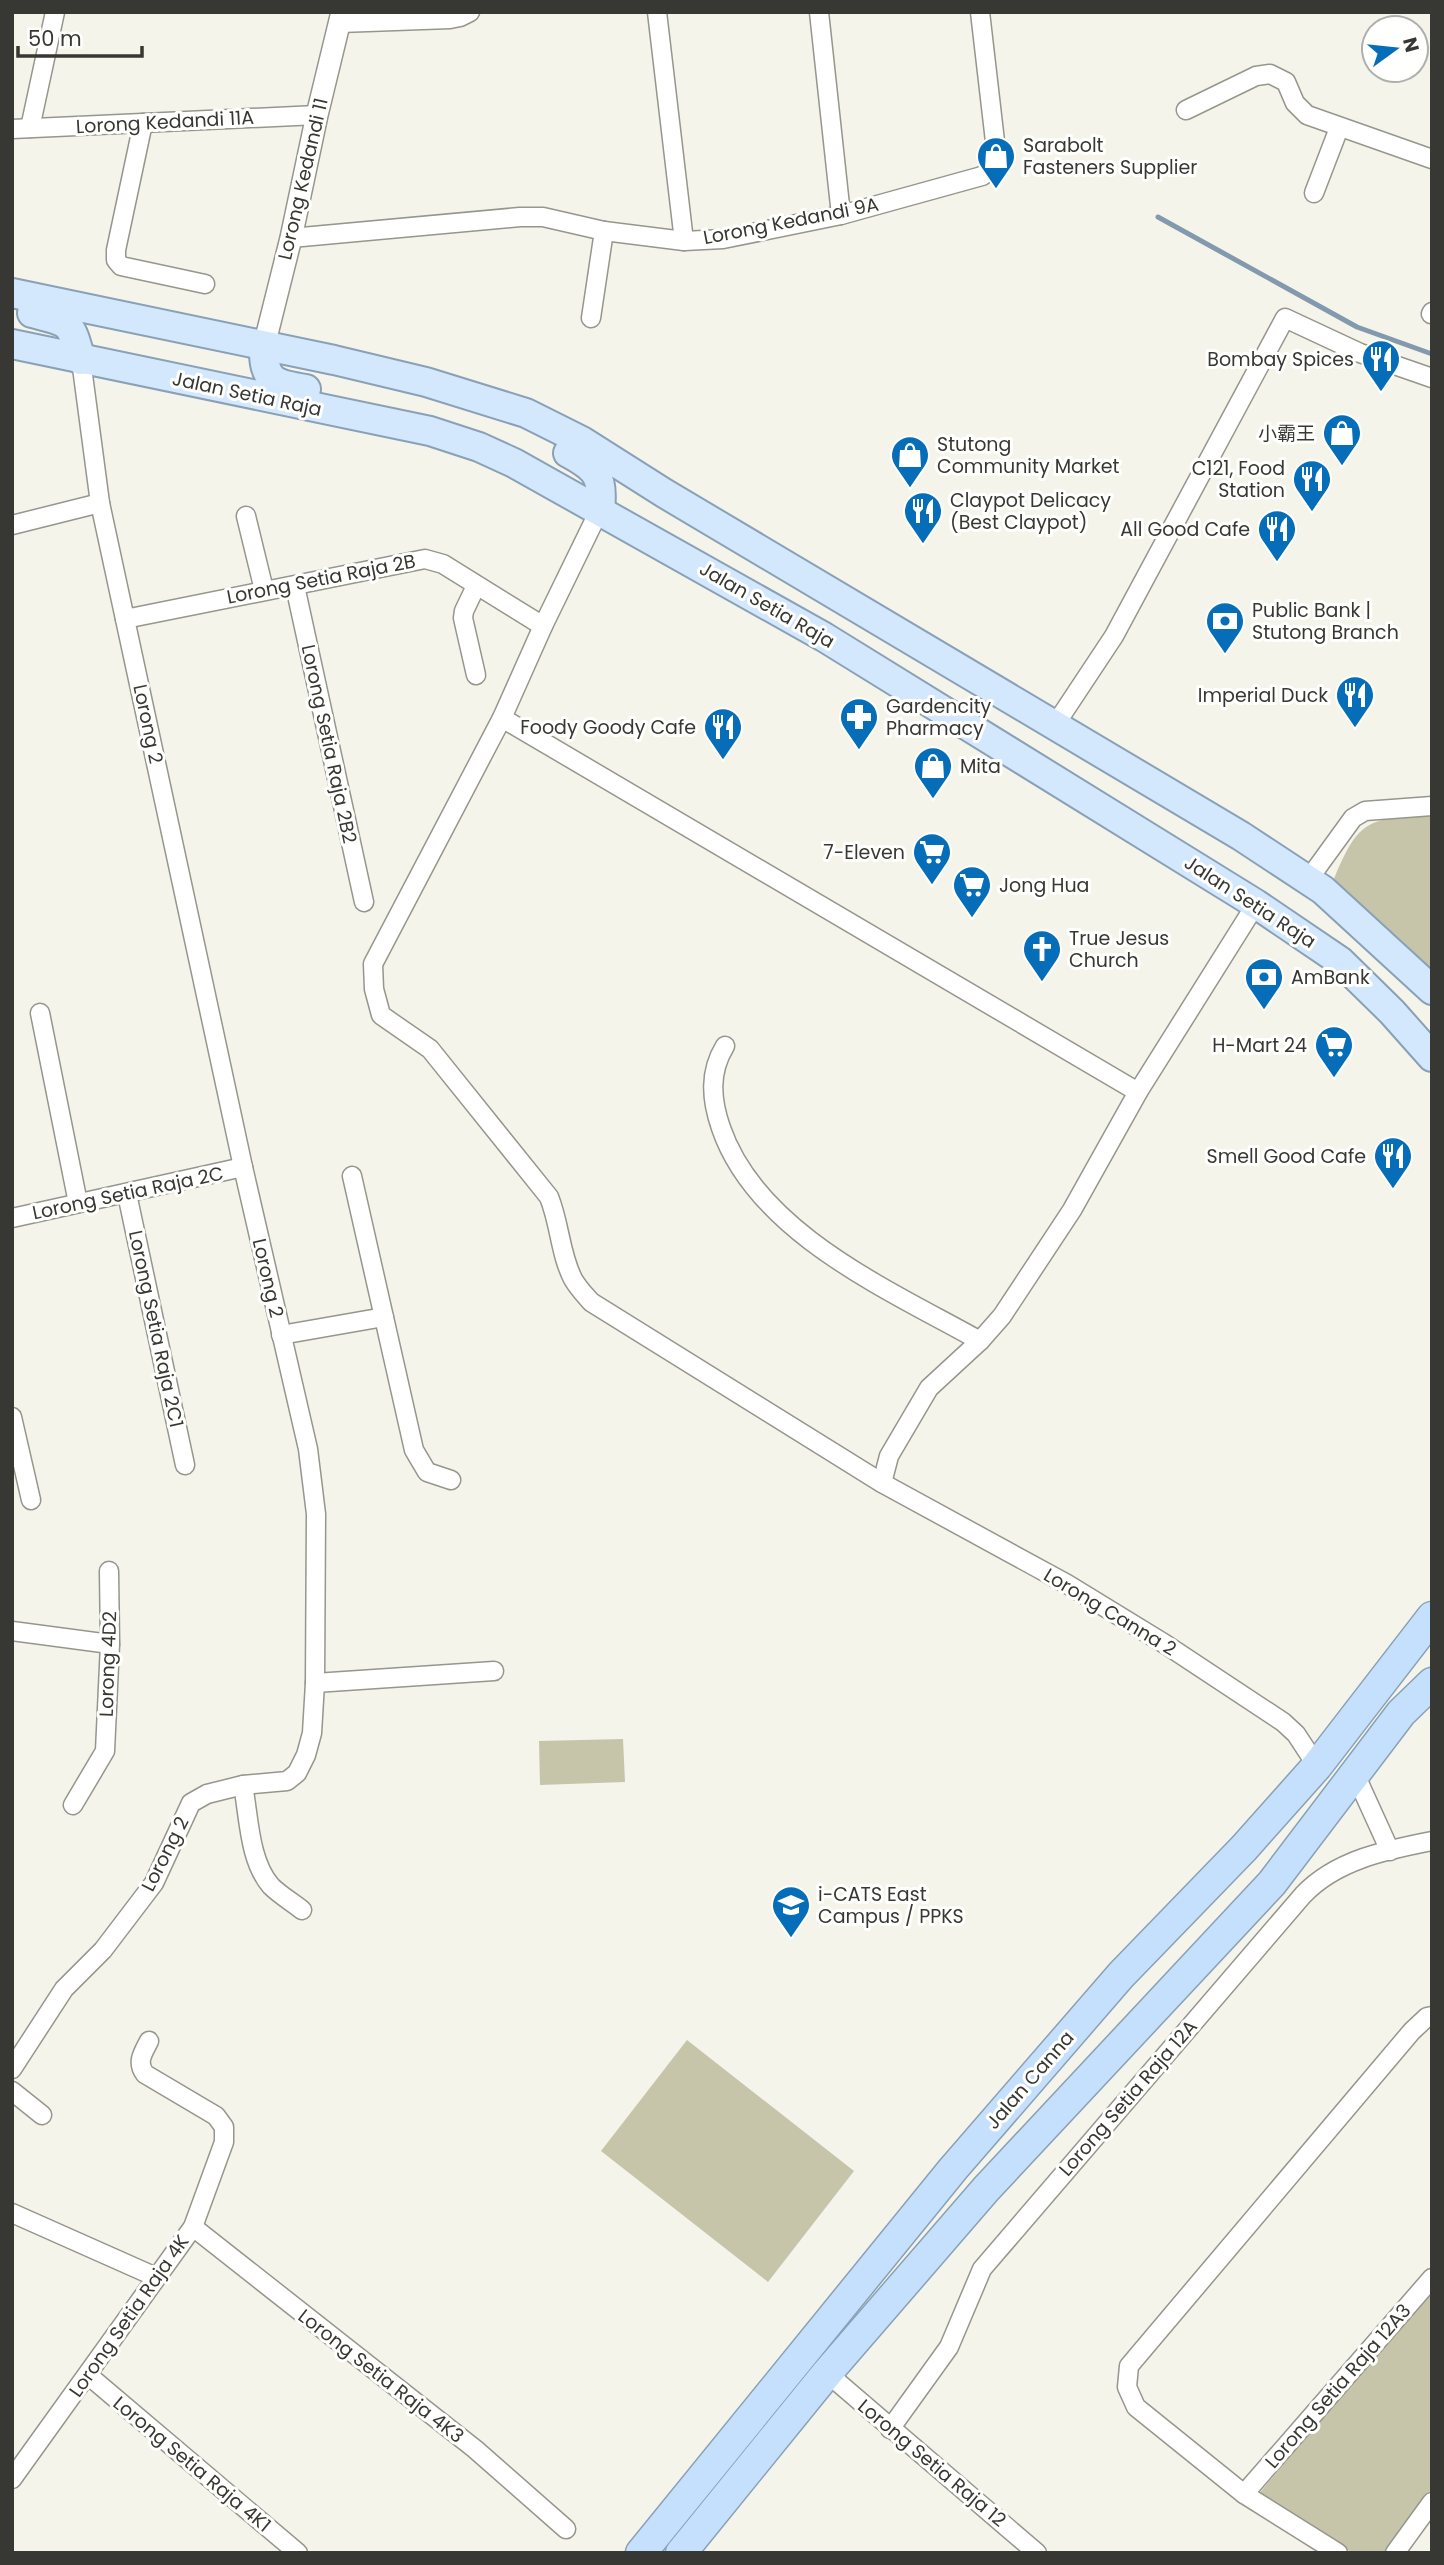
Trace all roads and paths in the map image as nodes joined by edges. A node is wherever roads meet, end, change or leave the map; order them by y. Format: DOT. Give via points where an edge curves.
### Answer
graph roads {
  1 [pos="55,12"];
  2 [pos="470,12"];
  3 [pos="657,12"];
  4 [pos="819,12"];
  5 [pos="980,12"];
  6 [pos="341,18"];
  7 [pos="1186,110"];
  8 [pos="317,115"];
  9 [pos="143,123"];
  10 [pos="21,128"];
  11 [pos="1339,128"];
  12 [pos="1432,159"];
  13 [pos="1314,193"];
  14 [pos="841,215"];
  15 [pos="604,231"];
  16 [pos="291,238"];
  17 [pos="684,241"];
  18 [pos="205,284"];
  19 [pos="12,293"];
  20 [pos="12,308"];
  21 [pos="591,318"];
  22 [pos="12,344"];
  23 [pos="264,345"];
  24 [pos="81,360"];
  25 [pos="334,360"];
  26 [pos="1432,378"];
  27 [pos="514,463"];
  28 [pos="100,503"];
  29 [pos="600,509"];
  30 [pos="246,516"];
  31 [pos="12,525"];
  32 [pos="295,586"];
  33 [pos="476,586"];
  34 [pos="264,590"];
  35 [pos="125,618"];
  36 [pos="543,625"];
  37 [pos="476,675"];
  38 [pos="502,718"];
  39 [pos="1055,725"];
  40 [pos="1432,806"];
  41 [pos="1120,820"];
  42 [pos="1308,880"];
  43 [pos="364,902"];
  44 [pos="1256,904"];
  45 [pos="1432,990"];
  46 [pos="40,1013"];
  47 [pos="725,1046"];
  48 [pos="1432,1057"];
  49 [pos="1138,1092"];
  50 [pos="243,1167"];
  51 [pos="352,1176"];
  52 [pos="127,1194"];
  53 [pos="78,1203"];
  54 [pos="12,1218"];
  55 [pos="384,1317"];
  56 [pos="281,1335"];
  57 [pos="980,1341"];
  58 [pos="12,1417"];
  59 [pos="889,1456"];
  60 [pos="185,1465"];
  61 [pos="864,1472"];
  62 [pos="451,1480"];
  63 [pos="883,1483"];
  64 [pos="31,1500"];
  65 [pos="109,1571"];
  66 [pos="1432,1618"];
  67 [pos="12,1631"];
  68 [pos="110,1644"];
  69 [pos="494,1671"];
  70 [pos="315,1683"];
  71 [pos="1432,1683"];
  72 [pos="1317,1766"];
  73 [pos="1355,1774"];
  74 [pos="243,1786"];
  75 [pos="73,1805"];
  76 [pos="1432,1841"];
  77 [pos="1390,1851"];
  78 [pos="302,1910"];
  79 [pos="1432,2016"];
  80 [pos="149,2041"];
  81 [pos="12,2069"];
  82 [pos="12,2091"];
  83 [pos="42,2115"];
  84 [pos="12,2213"];
  85 [pos="193,2227"];
  86 [pos="156,2277"];
  87 [pos="1432,2278"];
  88 [pos="827,2374"];
  89 [pos="88,2375"];
  90 [pos="890,2429"];
  91 [pos="12,2479"];
  92 [pos="1244,2494"];
  93 [pos="1432,2502"];
  94 [pos="566,2529"];
  95 [pos="298,2553"];
  96 [pos="641,2553"];
  97 [pos="681,2553"];
  98 [pos="1037,2553"];
  99 [pos="1338,2553"];
  100 [pos="1395,2553"];
  1 -- 10 [label="street"];
  2 -- 6 [label="street" via="450,19"];
  3 -- 17 [label="street"];
  4 -- 14 [label="street"];
  5 -- 14 [label="street, Lorong Kedandi 9A" via="996,150 994,167 982,176"];
  6 -- 8 [label="street, Lorong Kedandi 11"];
  7 -- 11 [label="street" via="1256,76 1270,74 1286,82 1295,103 1307,115"];
  8 -- 9 [label="street, Lorong Kedandi 11A"];
  8 -- 16 [label="street, Lorong Kedandi 11"];
  9 -- 10 [label="street, Lorong Kedandi 11A"];
  9 -- 18 [label="street" via="116,260 121,266"];
  11 -- 12 [label="street"];
  11 -- 13 [label="street"];
  14 -- 17 [label="street, Lorong Kedandi 9A" via="723,239"];
  15 -- 16 [label="street, Lorong Kedandi 9A" via="543,217 520,217"];
  15 -- 17 [label="street, Lorong Kedandi 9A"];
  15 -- 21 [label="street"];
  16 -- 23 [label="street, Lorong Kedandi 11"];
  19 -- 23 [label="main road"];
  20 -- 24 [label="main road" via="64,321 73,331"];
  22 -- 24 [label="main road, Jalan Setia Raja"];
  23 -- 25 [label="main road"];
  23 -- 27 [label="main road" via="263,363 268,376 279,385 377,401 477,428 507,443"];
  24 -- 27 [label="main road, Jalan Setia Raja" via="430,431"];
  24 -- 28 [label="street, Lorong 2"];
  25 -- 29 [label="main road" via="360,382 496,417 588,464 596,471 602,492"];
  25 -- 39 [label="main road" via="527,413"];
  26 -- 39 [label="street" via="1285,318 1114,636"];
  27 -- 29 [label="main road, Jalan Setia Raja"];
  28 -- 31 [label="street"];
  28 -- 35 [label="street, Lorong 2"];
  29 -- 36 [label="street, Lorong Canna 2"];
  29 -- 41 [label="main road, Jalan Setia Raja" via="824,637"];
  30 -- 34 [label="street"];
  32 -- 33 [label="street, Lorong Setia Raja 2B" via="425,559 443,564"];
  32 -- 34 [label="street, Lorong Setia Raja 2B"];
  32 -- 43 [label="street, Lorong Setia Raja 2B2"];
  33 -- 36 [label="street, Lorong Setia Raja 2B"];
  33 -- 37 [label="street" via="463,618"];
  34 -- 35 [label="street, Lorong Setia Raja 2B"];
  35 -- 50 [label="street, Lorong 2"];
  36 -- 38 [label="street, Lorong Canna 2"];
  38 -- 49 [label="street"];
  38 -- 61 [label="street, Lorong Canna 2" via="373,964 381,1015 430,1049 549,1197 574,1280 591,1302"];
  39 -- 41 [label="main road" via="1046,747 1048,760"];
  39 -- 42 [label="main road"];
  40 -- 42 [label="street" via="1365,811 1353,818"];
  41 -- 44 [label="main road, Jalan Setia Raja"];
  42 -- 45 [label="main road"];
  44 -- 48 [label="main road, Jalan Setia Raja" via="1340,961"];
  44 -- 49 [label="street"];
  46 -- 53 [label="street"];
  47 -- 57 [label="street" via="716,1060 713,1105 739,1167 763,1200 790,1226 879,1286"];
  49 -- 57 [label="street" via="1072,1210 1002,1316"];
  50 -- 52 [label="street, Lorong Setia Raja 2C"];
  50 -- 56 [label="street, Lorong 2"];
  51 -- 55 [label="street"];
  52 -- 53 [label="street, Lorong Setia Raja 2C"];
  52 -- 60 [label="street, Lorong Setia Raja 2C1"];
  53 -- 54 [label="street, Lorong Setia Raja 2C"];
  55 -- 56 [label="street"];
  55 -- 62 [label="street" via="414,1450 427,1472"];
  56 -- 70 [label="street, Lorong 2" via="316,1514"];
  57 -- 59 [label="street" via="929,1388"];
  58 -- 64 [label="street"];
  59 -- 61 [label="street"];
  59 -- 63 [label="street"];
  61 -- 63 [label="street, Lorong Canna 2"];
  63 -- 72 [label="street, Lorong Canna 2" via="1067,1584 1165,1644 1283,1722"];
  65 -- 68 [label="street, Lorong 4D2"];
  66 -- 72 [label="highway, Jalan Canna"];
  67 -- 68 [label="street"];
  68 -- 75 [label="street, Lorong 4D2" via="105,1751"];
  69 -- 70 [label="street"];
  70 -- 74 [label="street, Lorong 2" via="312,1733 296,1773 286,1781"];
  71 -- 73 [label="highway, Jalan Canna" via="1401,1713"];
  72 -- 96 [label="highway, Jalan Canna" via="1121,1975 962,2158"];
  73 -- 77 [label="street"];
  73 -- 88 [label="highway, Jalan Canna" via="1272,1883 986,2189"];
  74 -- 78 [label="street" via="251,1842 260,1863 271,1885"];
  74 -- 81 [label="street, Lorong 2" via="207,1794 191,1803 154,1883 103,1950 64,1989"];
  76 -- 77 [label="street, Lorong Setia Raja 12A"];
  77 -- 90 [label="street, Lorong Setia Raja 12A" via="1335,1870 1303,1895 982,2269 949,2347"];
  79 -- 92 [label="street" via="1412,2031 1129,2366 1127,2387 1136,2407"];
  80 -- 85 [label="street, Lorong Setia Raja 4K" via="140,2059 145,2074 216,2116 224,2127 225,2142"];
  82 -- 83 [label="street"];
  84 -- 86 [label="street"];
  85 -- 86 [label="street, Lorong Setia Raja 4K"];
  85 -- 94 [label="street, Lorong Setia Raja 4K3" via="475,2449"];
  86 -- 89 [label="street, Lorong Setia Raja 4K"];
  87 -- 92 [label="street, Lorong Setia Raja 12A3"];
  88 -- 90 [label="street, Lorong Setia Raja 12"];
  88 -- 97 [label="highway, Jalan Canna"];
  89 -- 91 [label="street, Lorong Setia Raja 4K"];
  89 -- 95 [label="street, Lorong Setia Raja 4K1"];
  90 -- 98 [label="street, Lorong Setia Raja 12"];
  92 -- 99 [label="street"];
  93 -- 100 [label="street"];
}
